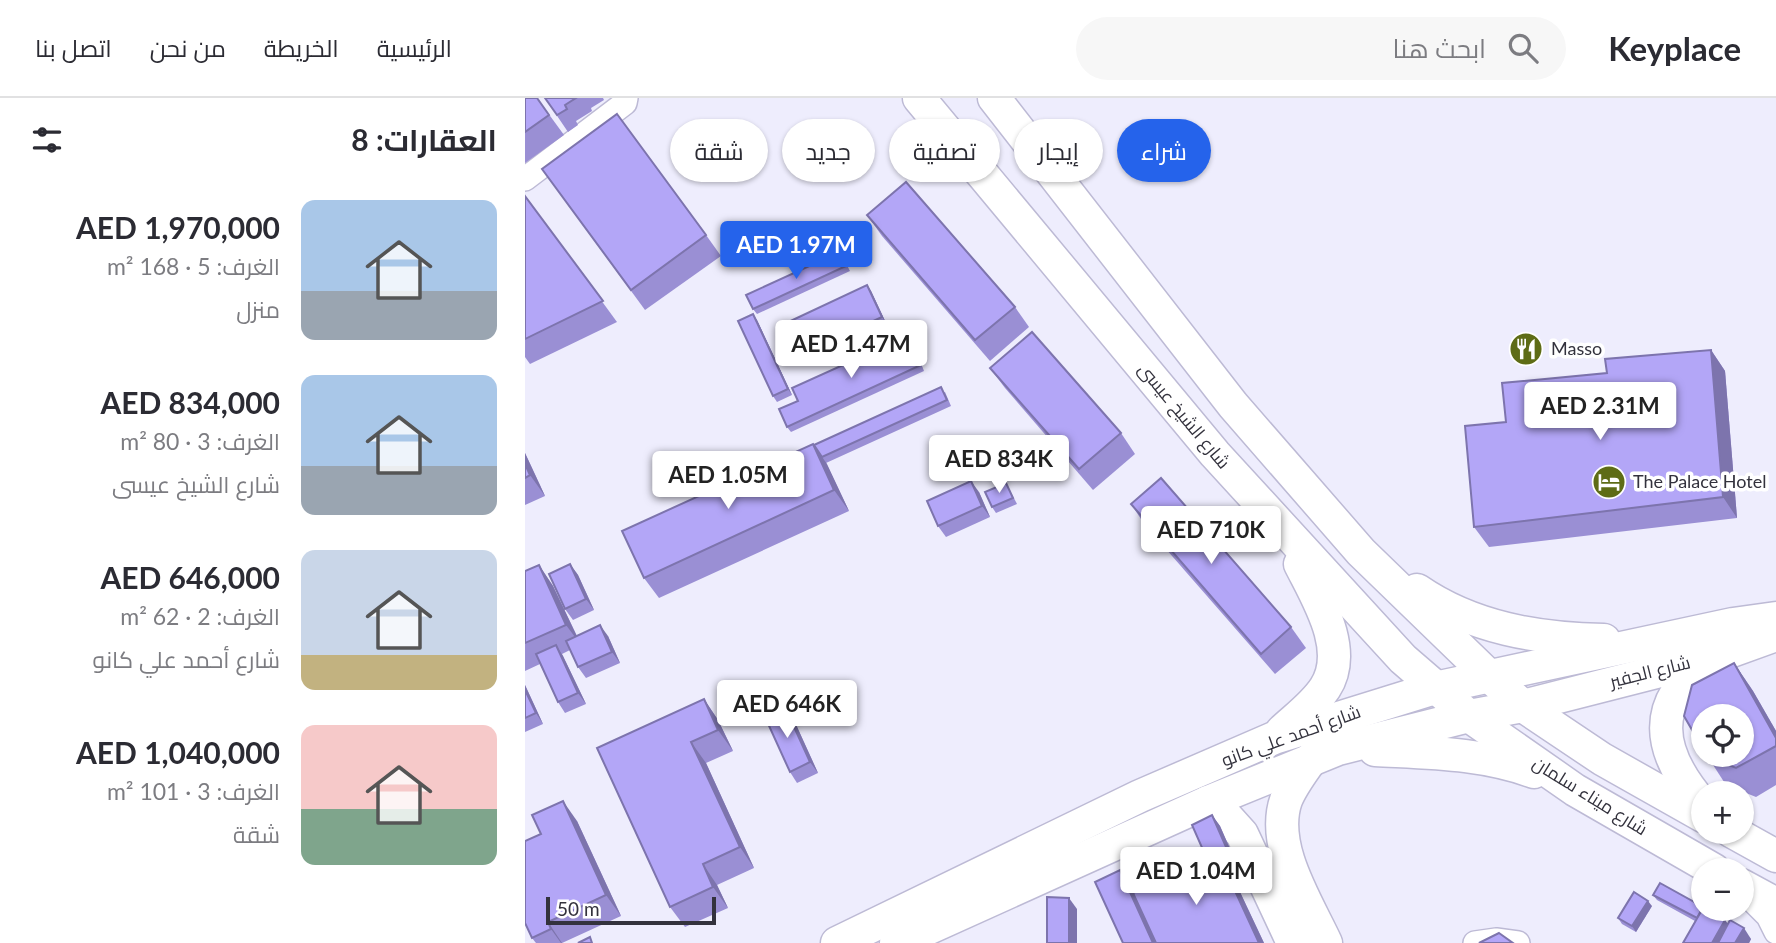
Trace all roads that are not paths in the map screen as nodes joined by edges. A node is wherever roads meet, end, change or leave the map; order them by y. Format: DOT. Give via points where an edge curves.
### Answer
graph roads {
  1 [pos="919,98"];
  2 [pos="994,98"];
  3 [pos="626,101"];
  4 [pos="525,179"];
  5 [pos="1280,526"];
  6 [pos="1361,552"];
  7 [pos="1776,618"];
  8 [pos="1776,635"];
  9 [pos="1654,641"];
  10 [pos="1715,657"];
  11 [pos="1489,676"];
  12 [pos="1435,688"];
  13 [pos="1523,706"];
  14 [pos="1469,716"];
  15 [pos="1274,738"];
  16 [pos="1325,753"];
  17 [pos="1574,790"];
  18 [pos="1691,791"];
  19 [pos="1208,802"];
  20 [pos="1691,809"];
  21 [pos="1754,844"];
  22 [pos="1053,855"];
  23 [pos="1776,856"];
  24 [pos="1693,858"];
  25 [pos="1754,892"];
  26 [pos="1754,903"];
  27 [pos="1776,904"];
  28 [pos="1776,932"];
  29 [pos="837,943"];
  30 [pos="896,943"];
  31 [pos="1293,943"];
  32 [pos="1327,943"];
  33 [pos="1475,943"];
  34 [pos="1518,943"];
  1 -- 5 [label="main road, شارع الشيخ عيسى"];
  2 -- 6 [label="main road" via="1234,405"];
  3 -- 4 [label="street"];
  5 -- 12 [label="main road, شارع الشيخ عيسى"];
  5 -- 15 [label="main road" via="1321,606 1329,629 1333,669 1316,700"];
  6 -- 9 [label="main road" via="1447,607 1505,629 1579,640"];
  6 -- 11 [label="main road"];
  7 -- 9 [label="main road, شارع أحمد علي كانو"];
  8 -- 10 [label="main road, شارع الجفير"];
  9 -- 11 [label="main road, شارع أحمد علي كانو"];
  10 -- 13 [label="main road, شارع الجفير"];
  10 -- 18 [label="main road" via="1679,688 1667,713 1667,738 1675,766"];
  11 -- 12 [label="main road, شارع أحمد علي كانو"];
  11 -- 13 [label="main road"];
  12 -- 14 [label="main road, شارع الشيخ عيسى"];
  12 -- 15 [label="main road, شارع أحمد علي كانو"];
  13 -- 14 [label="main road, شارع أحمد علي كانو"];
  13 -- 20 [label="main road" via="1602,759"];
  14 -- 16 [label="main road, شارع أحمد علي كانو"];
  14 -- 17 [label="main road, شارع ميناء سلمان"];
  15 -- 22 [label="main road, شارع أحمد علي كانو" via="1185,775"];
  16 -- 17 [label="main road" via="1466,755 1520,767"];
  16 -- 19 [label="main road, شارع أحمد علي كانو"];
  16 -- 32 [label="main road" via="1287,799 1283,845"];
  17 -- 24 [label="main road, شارع ميناء سلمان"];
  19 -- 22 [label="main road, شارع أحمد علي كانو"];
  19 -- 31 [label="main road" via="1242,834"];
  21 -- 23 [label="main road"];
  22 -- 29 [label="main road, شارع أحمد علي كانو"];
  22 -- 30 [label="main road, شارع أحمد علي كانو"];
  25 -- 27 [label="main road"];
  26 -- 28 [label="street"];
  33 -- 34 [label="street"];
}
